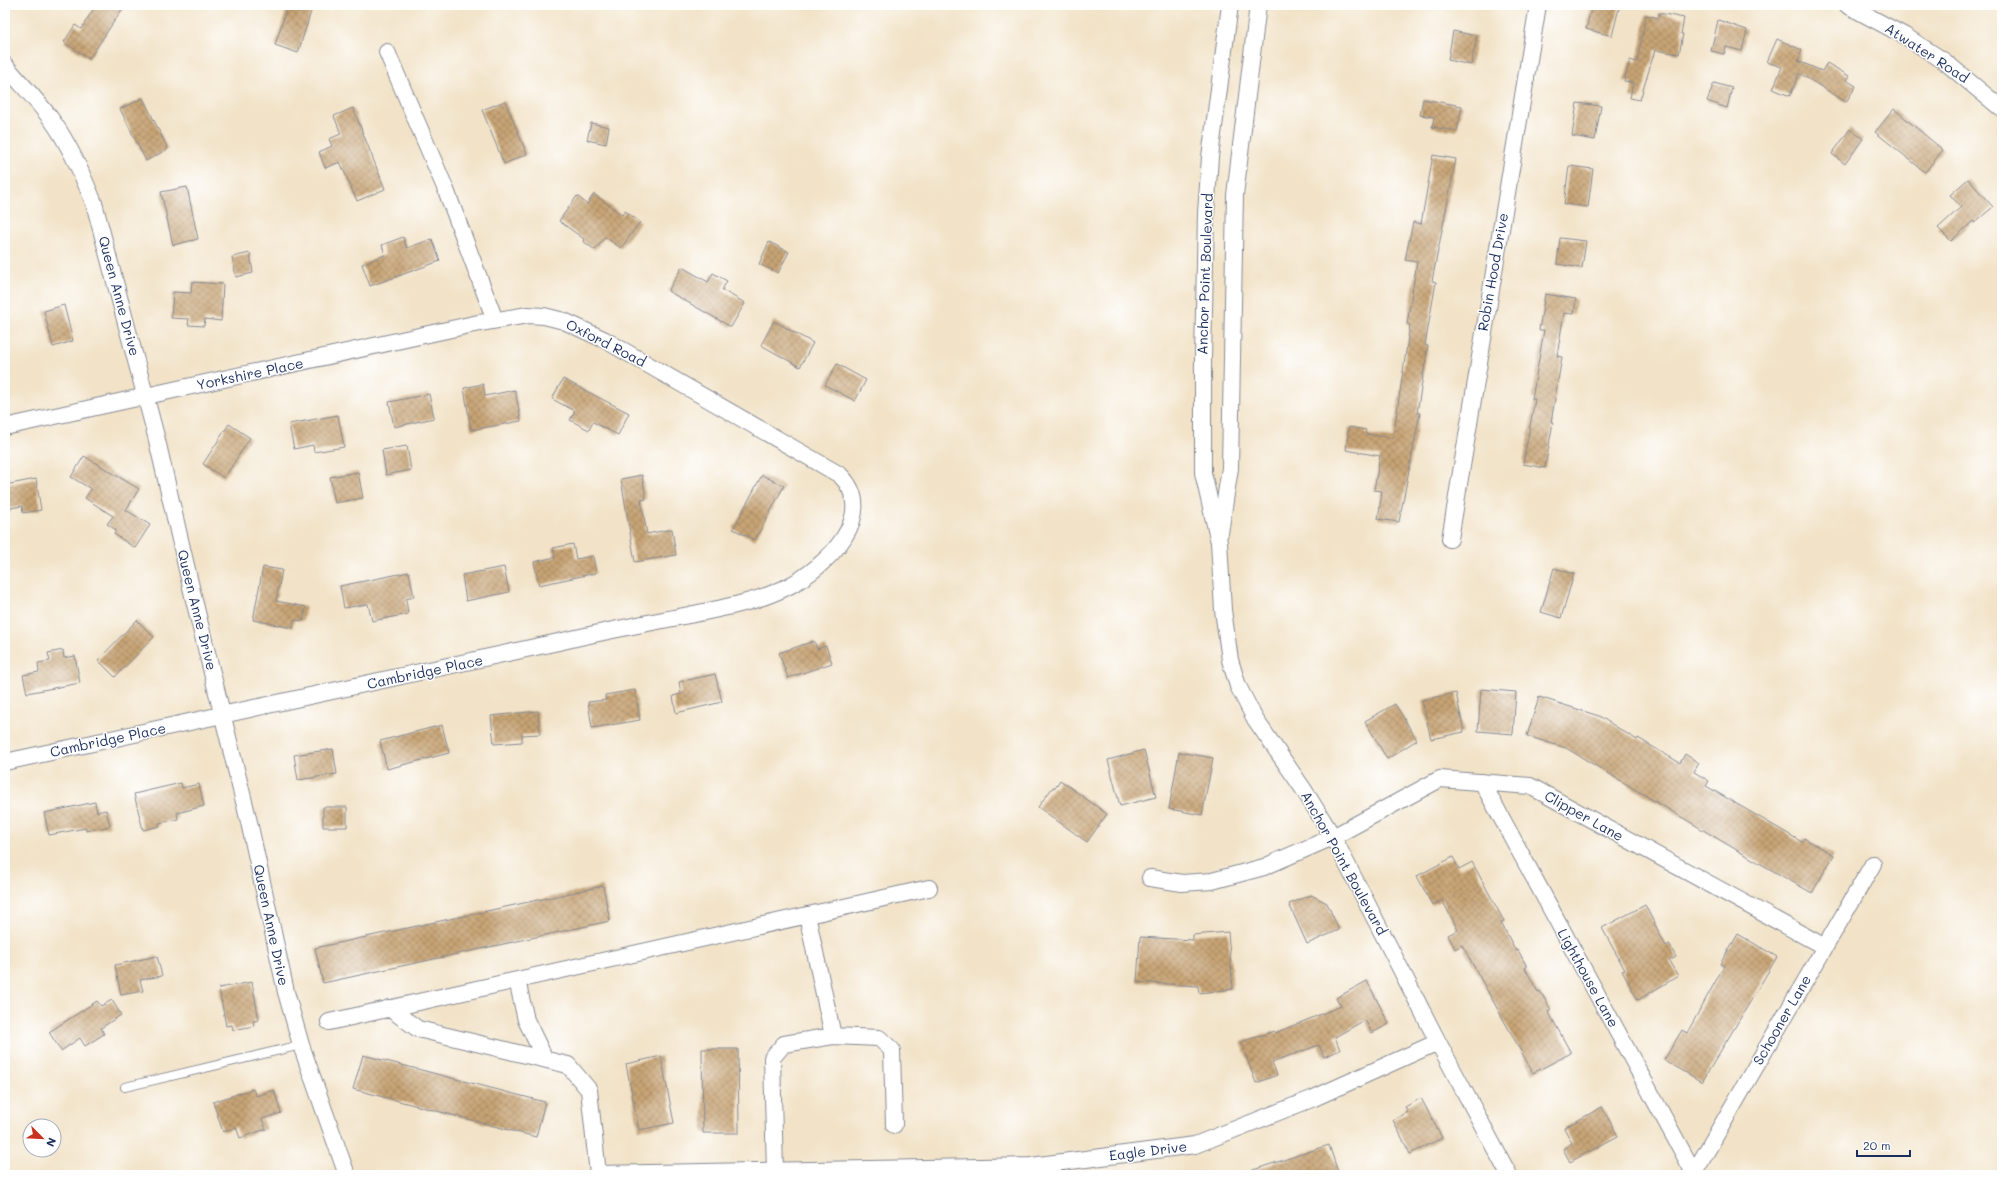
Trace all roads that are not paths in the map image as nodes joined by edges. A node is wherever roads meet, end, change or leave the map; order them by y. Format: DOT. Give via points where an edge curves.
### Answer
graph roads {
  1 [pos="1230,5"];
  2 [pos="1258,5"];
  3 [pos="1538,5"];
  4 [pos="1847,5"];
  5 [pos="387,52"];
  6 [pos="5,65"];
  7 [pos="2002,109"];
  8 [pos="495,320"];
  9 [pos="145,396"];
  10 [pos="5,427"];
  11 [pos="1450,539"];
  12 [pos="1219,542"];
  13 [pos="832,553"];
  14 [pos="223,715"];
  15 [pos="5,762"];
  16 [pos="1482,782"];
  17 [pos="1333,837"];
  18 [pos="1873,864"];
  19 [pos="1150,878"];
  20 [pos="929,888"];
  21 [pos="807,915"];
  22 [pos="1825,947"];
  23 [pos="517,980"];
  24 [pos="389,1008"];
  25 [pos="329,1022"];
  26 [pos="833,1036"];
  27 [pos="1438,1042"];
  28 [pos="301,1045"];
  29 [pos="545,1059"];
  30 [pos="125,1088"];
  31 [pos="894,1125"];
  32 [pos="775,1171"];
  33 [pos="1693,1174"];
  34 [pos="347,1175"];
  35 [pos="1509,1175"];
  1 -- 12 [label="street, Anchor Point Boulevard" via="1210,157 1203,344 1202,473"];
  2 -- 12 [label="street, Anchor Point Boulevard" via="1235,194 1230,468"];
  3 -- 11 [label="street, Robin Hood Drive"];
  4 -- 7 [label="street, Atwater Road" via="1906,36 1944,61"];
  5 -- 8 [label="street" via="446,190"];
  6 -- 9 [label="street, Queen Anne Drive" via="50,118 80,169 94,203"];
  8 -- 9 [label="street, Yorkshire Place"];
  8 -- 13 [label="street, Oxford Road" via="528,315 564,321 605,340 840,475 847,482 854,498 855,512 848,533"];
  9 -- 10 [label="street, Yorkshire Place"];
  9 -- 14 [label="street, Queen Anne Drive"];
  12 -- 17 [label="street, Anchor Point Boulevard" via="1223,610 1230,660 1238,686 1255,718"];
  13 -- 14 [label="street, Cambridge Place" via="809,574 790,586 738,605"];
  14 -- 15 [label="street, Cambridge Place"];
  14 -- 28 [label="street, Queen Anne Drive" via="286,992"];
  16 -- 17 [label="street, Clipper Lane" via="1440,778"];
  16 -- 22 [label="street, Clipper Lane" via="1530,786"];
  16 -- 33 [label="street, Lighthouse Lane"];
  17 -- 19 [label="street, Clipper Lane" via="1264,867 1212,881 1182,883"];
  17 -- 27 [label="street, Anchor Point Boulevard"];
  18 -- 22 [label="street, Schooner Lane"];
  20 -- 21 [label="street"];
  21 -- 23 [label="street"];
  21 -- 26 [label="street"];
  22 -- 33 [label="street, Schooner Lane"];
  23 -- 24 [label="street"];
  23 -- 29 [label="street" via="526,1020"];
  24 -- 25 [label="street"];
  24 -- 29 [label="street" via="418,1029"];
  26 -- 31 [label="street" via="879,1038 892,1050"];
  26 -- 32 [label="street" via="784,1044 772,1058"];
  27 -- 32 [label="street, Eagle Drive" via="1314,1098 1195,1146 1031,1166"];
  27 -- 35 [label="street, Anchor Point Boulevard"];
  28 -- 30 [label="lane"];
  28 -- 34 [label="street, Queen Anne Drive"];
  29 -- 32 [label="street, Eagle Drive" via="568,1065 589,1090 598,1174"];
}
